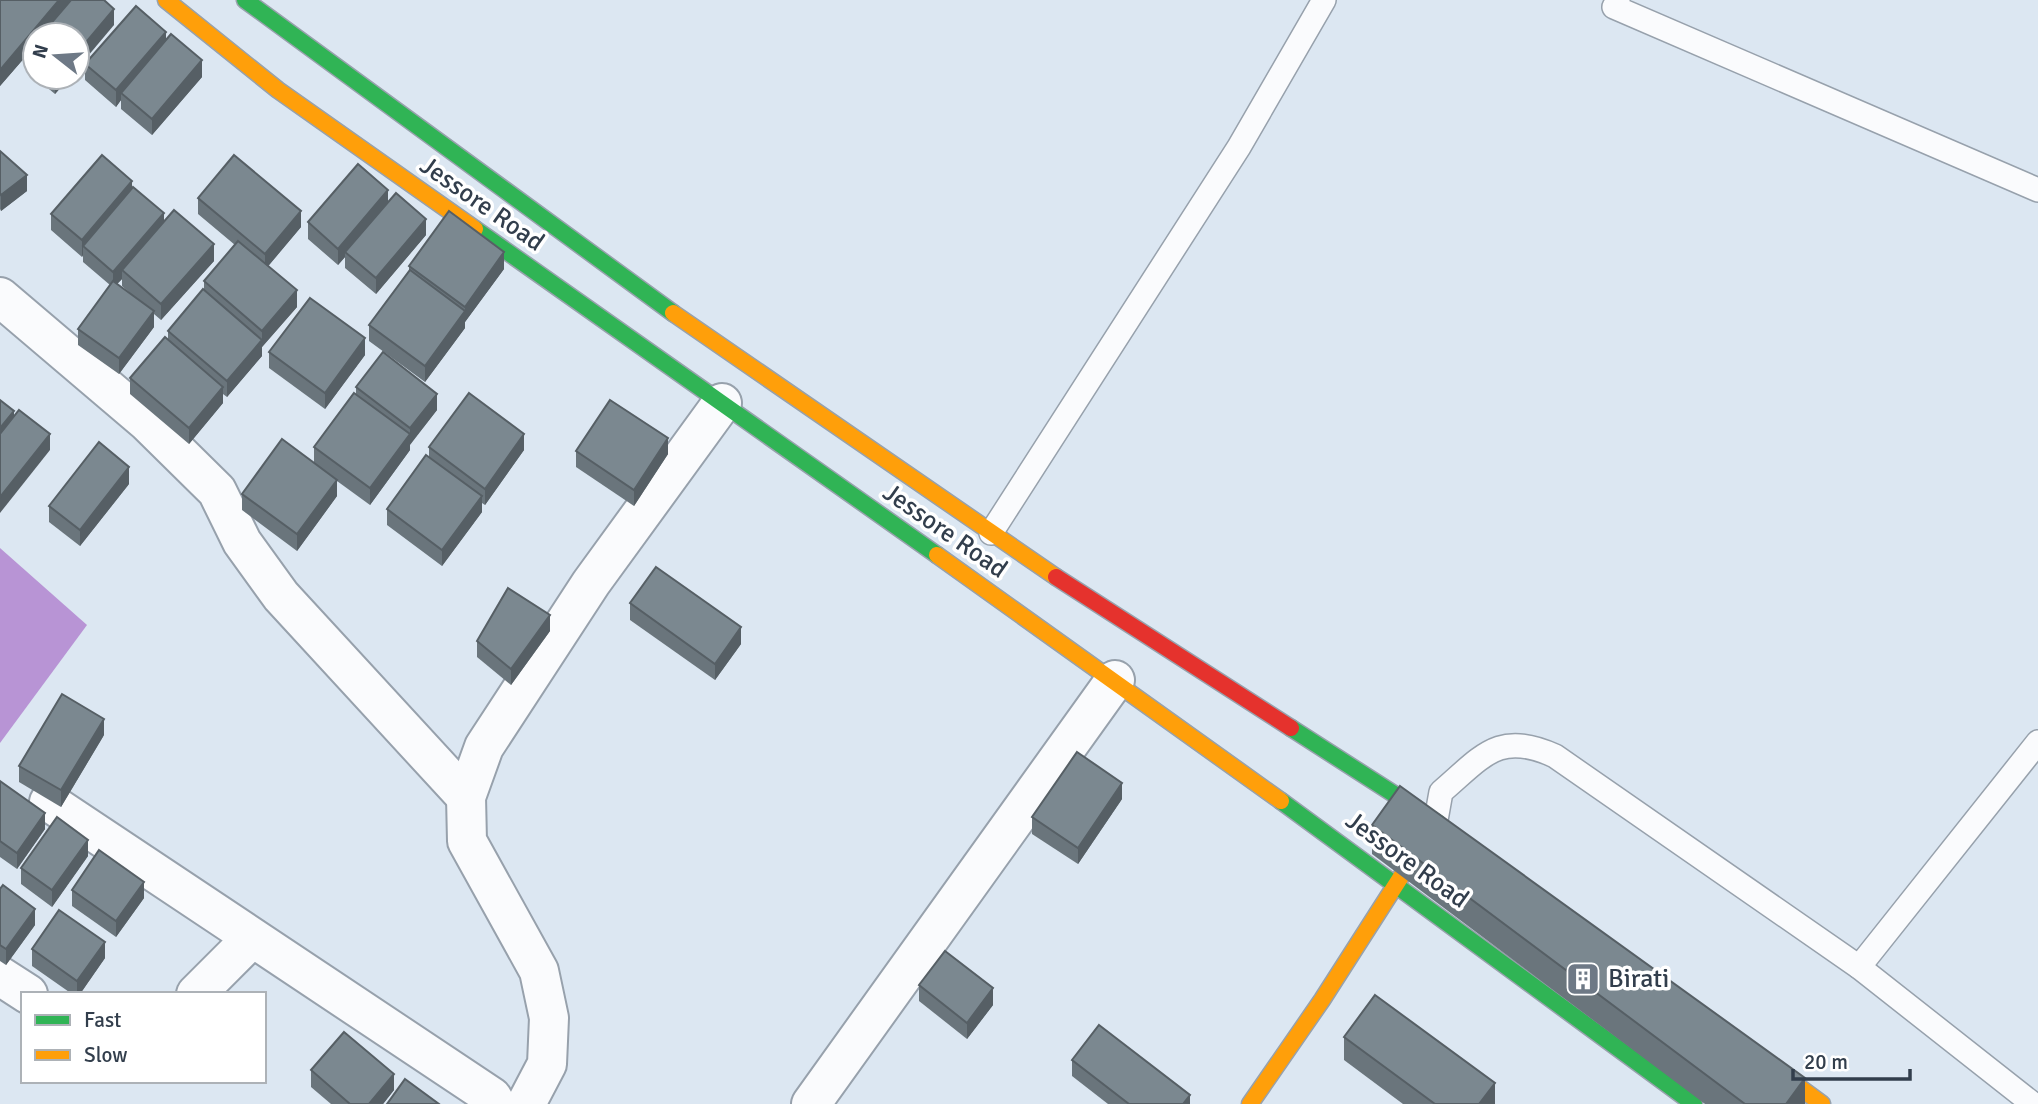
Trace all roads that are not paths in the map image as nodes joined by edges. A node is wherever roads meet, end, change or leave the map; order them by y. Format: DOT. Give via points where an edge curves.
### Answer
graph roads {
  1 [pos="166,0"];
  2 [pos="245,0"];
  3 [pos="1324,0"];
  4 [pos="1618,0"];
  5 [pos="2038,190"];
  6 [pos="0,297"];
  7 [pos="722,403"];
  8 [pos="991,533"];
  9 [pos="1115,680"];
  10 [pos="2038,742"];
  11 [pos="466,797"];
  12 [pos="49,802"];
  13 [pos="1430,831"];
  14 [pos="1458,836"];
  15 [pos="1398,883"];
  16 [pos="252,938"];
  17 [pos="1859,967"];
  18 [pos="0,976"];
  19 [pos="25,992"];
  20 [pos="198,992"];
  21 [pos="1744,1046"];
  22 [pos="496,1104"];
  23 [pos="526,1104"];
  24 [pos="811,1104"];
  25 [pos="1250,1104"];
  26 [pos="1694,1104"];
  27 [pos="1822,1104"];
  28 [pos="2033,1104"];
  1 -- 7 [label="main road, Jessore Road" via="278,90"];
  2 -- 8 [label="main road" via="693,328"];
  3 -- 8 [label="lane" via="1240,147"];
  4 -- 5 [label="lane" via="1614,7"];
  6 -- 11 [label="street" via="147,422 217,491 243,542 281,596"];
  7 -- 9 [label="main road, Jessore Road"];
  7 -- 11 [label="street" via="591,583 484,747"];
  8 -- 13 [label="main road"];
  9 -- 15 [label="main road, Jessore Road"];
  9 -- 24 [label="street"];
  10 -- 17 [label="lane"];
  11 -- 23 [label="street" via="467,841 539,971 549,1018 547,1063"];
  12 -- 16 [label="street"];
  13 -- 14 [label="main road"];
  13 -- 15 [label="main road"];
  13 -- 17 [label="lane" via="1441,792 1473,765 1506,745 1535,747 1556,756"];
  15 -- 25 [label="main road"];
  15 -- 26 [label="main road, Jessore Road"];
  16 -- 20 [label="street"];
  16 -- 22 [label="street" via="492,1097"];
  17 -- 28 [label="lane"];
  18 -- 19 [label="street"];
  21 -- 27 [label="main road"];
}
